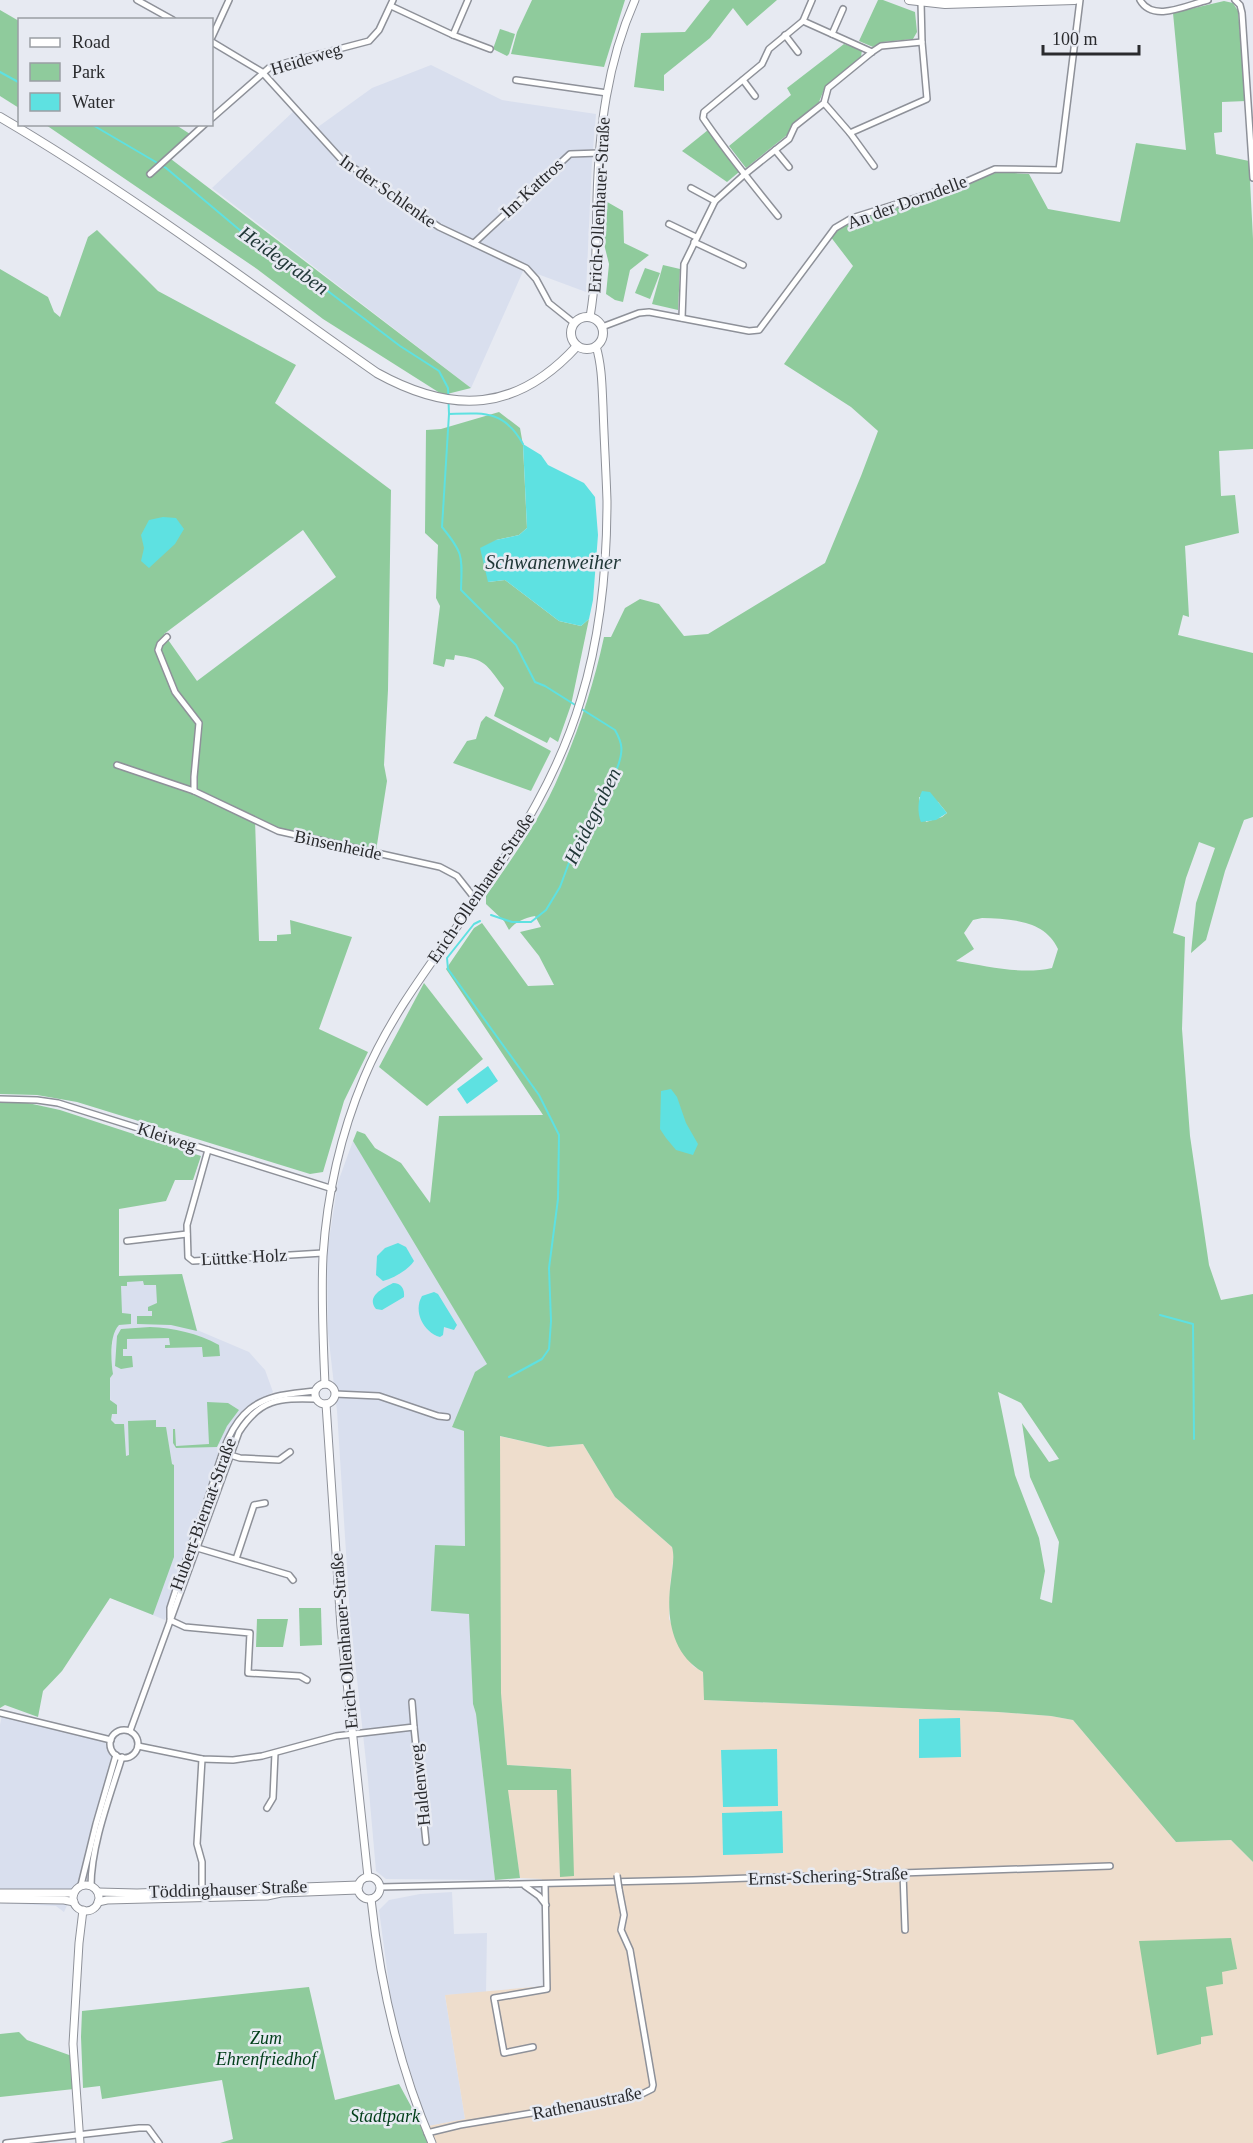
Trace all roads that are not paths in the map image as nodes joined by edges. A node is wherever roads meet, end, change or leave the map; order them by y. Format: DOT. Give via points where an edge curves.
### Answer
graph roads {
  1 [pos="137,0"];
  2 [pos="229,0"];
  3 [pos="468,0"];
  4 [pos="635,0"];
  5 [pos="812,0"];
  6 [pos="909,0"];
  7 [pos="1075,0"];
  8 [pos="1080,0"];
  9 [pos="1140,0"];
  10 [pos="1208,0"];
  11 [pos="1235,0"];
  12 [pos="921,2"];
  13 [pos="392,3"];
  14 [pos="843,9"];
  15 [pos="169,18"];
  16 [pos="803,21"];
  17 [pos="832,34"];
  18 [pos="213,35"];
  19 [pos="453,35"];
  20 [pos="785,35"];
  21 [pos="922,42"];
  22 [pos="213,43"];
  23 [pos="490,49"];
  24 [pos="798,52"];
  25 [pos="872,52"];
  26 [pos="262,72"];
  27 [pos="516,80"];
  28 [pos="743,80"];
  29 [pos="607,93"];
  30 [pos="755,96"];
  31 [pos="824,103"];
  32 [pos="0,117"];
  33 [pos="213,117"];
  34 [pos="203,126"];
  35 [pos="850,133"];
  36 [pos="775,150"];
  37 [pos="599,153"];
  38 [pos="874,166"];
  39 [pos="789,167"];
  40 [pos="150,174"];
  41 [pos="745,174"];
  42 [pos="1253,178"];
  43 [pos="691,188"];
  44 [pos="715,201"];
  45 [pos="778,216"];
  46 [pos="669,224"];
  47 [pos="695,240"];
  48 [pos="474,243"];
  49 [pos="743,265"];
  50 [pos="590,317"];
  51 [pos="682,318"];
  52 [pos="574,323"];
  53 [pos="602,327"];
  54 [pos="577,346"];
  55 [pos="596,346"];
  56 [pos="167,638"];
  57 [pos="117,765"];
  58 [pos="194,791"];
  59 [pos="476,900"];
  60 [pos="0,1099"];
  61 [pos="208,1150"];
  62 [pos="333,1189"];
  63 [pos="187,1234"];
  64 [pos="127,1240"];
  65 [pos="323,1253"];
  66 [pos="325,1384"];
  67 [pos="335,1394"];
  68 [pos="315,1395"];
  69 [pos="326,1404"];
  70 [pos="447,1417"];
  71 [pos="290,1452"];
  72 [pos="226,1454"];
  73 [pos="265,1503"];
  74 [pos="190,1545"];
  75 [pos="197,1548"];
  76 [pos="236,1559"];
  77 [pos="293,1580"];
  78 [pos="170,1620"];
  79 [pos="307,1680"];
  80 [pos="412,1702"];
  81 [pos="0,1713"];
  82 [pos="414,1727"];
  83 [pos="130,1731"];
  84 [pos="352,1735"];
  85 [pos="111,1740"];
  86 [pos="138,1746"];
  87 [pos="275,1753"];
  88 [pos="119,1756"];
  89 [pos="202,1759"];
  90 [pos="267,1808"];
  91 [pos="426,1842"];
  92 [pos="1110,1866"];
  93 [pos="616,1872"];
  94 [pos="903,1873"];
  95 [pos="368,1877"];
  96 [pos="545,1884"];
  97 [pos="81,1885"];
  98 [pos="523,1885"];
  99 [pos="91,1886"];
  100 [pos="380,1887"];
  101 [pos="359,1888"];
  102 [pos="202,1889"];
  103 [pos="98,1892"];
  104 [pos="0,1893"];
  105 [pos="74,1893"];
  106 [pos="0,1899"];
  107 [pos="371,1899"];
  108 [pos="74,1902"];
  109 [pos="98,1902"];
  110 [pos="546,1905"];
  111 [pos="83,1910"];
  112 [pos="905,1930"];
  113 [pos="533,2047"];
  114 [pos="427,2133"];
  115 [pos="80,2134"];
  116 [pos="157,2141"];
  117 [pos="6,2143"];
  118 [pos="80,2143"];
  119 [pos="432,2143"];
  1 -- 15 [label="street"];
  2 -- 18 [label="street"];
  3 -- 19 [label="street"];
  4 -- 29 [label="street, Erich-Ollenhauer-Straße" via="616,52"];
  5 -- 16 [label="street"];
  6 -- 12 [label="main road"];
  7 -- 12 [label="main road"];
  8 -- 51 [label="street, An der Dorndelle" via="1059,170 995,169 852,218 836,228 759,330"];
  9 -- 10 [label="street" via="1154,12"];
  11 -- 42 [label="street" via="1242,13"];
  12 -- 21 [label="street"];
  13 -- 19 [label="street"];
  13 -- 26 [label="street, Heideweg" via="379,30 369,40"];
  14 -- 17 [label="street"];
  16 -- 17 [label="street"];
  16 -- 20 [label="street"];
  17 -- 25 [label="street"];
  19 -- 23 [label="street"];
  20 -- 24 [label="street"];
  20 -- 28 [label="street"];
  21 -- 25 [label="street" via="881,46"];
  21 -- 35 [label="street" via="927,99"];
  22 -- 26 [label="street, In der Schlenke"];
  25 -- 31 [label="street" via="828,88"];
  26 -- 33 [label="street, Heideweg"];
  26 -- 48 [label="street, In der Schlenke" via="341,159 439,227"];
  27 -- 29 [label="street, Erich-Ollenhauer-Straße"];
  28 -- 30 [label="street"];
  28 -- 41 [label="street" via="702,115"];
  29 -- 37 [label="street, Erich-Ollenhauer-Straße"];
  31 -- 35 [label="street"];
  31 -- 36 [label="street" via="795,126 789,139"];
  32 -- 54 [label="main road" via="205,251 376,373 402,387 434,397 490,399 520,390 551,372"];
  34 -- 40 [label="street"];
  35 -- 38 [label="street"];
  36 -- 39 [label="street"];
  36 -- 41 [label="street"];
  37 -- 48 [label="street, Im Kattros" via="570,154"];
  37 -- 50 [label="street, Erich-Ollenhauer-Straße" via="596,272"];
  41 -- 44 [label="street"];
  41 -- 45 [label="street"];
  43 -- 44 [label="street"];
  44 -- 47 [label="street"];
  46 -- 47 [label="street"];
  47 -- 49 [label="street"];
  47 -- 51 [label="street" via="683,271"];
  48 -- 52 [label="street, In der Schlenke" via="526,268 549,303"];
  50 -- 52 [label="main road"];
  50 -- 53 [label="main road"];
  51 -- 53 [label="street, An der Dorndelle" via="639,313"];
  52 -- 54 [label="main road" via="571,333"];
  53 -- 55 [label="main road" via="602,338"];
  54 -- 55 [label="main road"];
  55 -- 59 [label="street, Erich-Ollenhauer-Straße" via="607,484 606,553 597,635 580,703 561,753 544,790"];
  56 -- 58 [label="street" via="158,650 175,692 200,723"];
  57 -- 58 [label="street, Binsenheide"];
  58 -- 59 [label="street, Binsenheide" via="278,831 440,867 457,876"];
  59 -- 62 [label="street, Erich-Ollenhauer-Straße" via="380,1043 347,1124"];
  60 -- 61 [label="street, Kleiweg" via="58,1103"];
  61 -- 62 [label="street, Kleiweg"];
  61 -- 63 [label="street, Lüttke Holz"];
  62 -- 65 [label="street, Erich-Ollenhauer-Straße"];
  63 -- 64 [label="street, Lüttke Holz"];
  63 -- 65 [label="street, Lüttke Holz" via="188,1257 193,1261"];
  65 -- 66 [label="street, Erich-Ollenhauer-Straße"];
  66 -- 67 [label="street"];
  66 -- 68 [label="street" via="319,1386"];
  67 -- 69 [label="street"];
  67 -- 70 [label="street" via="379,1396"];
  68 -- 69 [label="street" via="320,1403"];
  68 -- 72 [label="street, Hubert-Biernat-Straße" via="278,1400 249,1414 234,1428"];
  69 -- 84 [label="street, Erich-Ollenhauer-Straße"];
  71 -- 72 [label="street" via="279,1460"];
  72 -- 74 [label="street, Hubert-Biernat-Straße"];
  72 -- 75 [label="street, Hubert-Biernat-Straße"];
  73 -- 76 [label="street" via="254,1505"];
  74 -- 75 [label="street"];
  74 -- 78 [label="street, Hubert-Biernat-Straße" via="170,1608"];
  75 -- 76 [label="street"];
  75 -- 78 [label="street, Hubert-Biernat-Straße"];
  76 -- 77 [label="street" via="289,1575"];
  78 -- 79 [label="street" via="185,1627 250,1632 248,1673 300,1676"];
  78 -- 83 [label="street, Hubert-Biernat-Straße"];
  80 -- 82 [label="street, Haldenweg"];
  81 -- 85 [label="street"];
  82 -- 84 [label="street, Haldenweg"];
  82 -- 91 [label="street, Haldenweg"];
  83 -- 85 [label="street" via="118,1731"];
  83 -- 86 [label="street"];
  84 -- 87 [label="street, Haldenweg"];
  84 -- 95 [label="street, Erich-Ollenhauer-Straße"];
  85 -- 88 [label="street" via="111,1748"];
  86 -- 88 [label="street" via="132,1755"];
  86 -- 89 [label="street, Haldenweg"];
  87 -- 89 [label="street, Haldenweg" via="233,1760"];
  87 -- 90 [label="street" via="273,1797"];
  88 -- 97 [label="street"];
  88 -- 99 [label="street"];
  89 -- 102 [label="street" via="197,1844"];
  92 -- 94 [label="street, Ernst-Schering-Straße"];
  93 -- 114 [label="street, Rathenaustraße, bridge" via="624,1915 621,1930 630,1950 652,2089 640,2095"];
  94 -- 96 [label="street, Ernst-Schering-Straße"];
  94 -- 112 [label="street"];
  95 -- 100 [label="street"];
  95 -- 101 [label="street"];
  96 -- 98 [label="street, Ernst-Schering-Straße"];
  96 -- 110 [label="street"];
  97 -- 99 [label="street"];
  97 -- 105 [label="street"];
  98 -- 100 [label="street, Ernst-Schering-Straße"];
  98 -- 110 [label="street"];
  99 -- 103 [label="street"];
  100 -- 107 [label="street" via="378,1895"];
  101 -- 102 [label="street, Töddinghauser Straße"];
  101 -- 107 [label="street" via="363,1897"];
  101 -- 109 [label="street, Töddinghauser Straße" via="267,1896"];
  102 -- 103 [label="street, Töddinghauser Straße"];
  103 -- 109 [label="street"];
  104 -- 105 [label="street"];
  105 -- 108 [label="street"];
  106 -- 108 [label="street"];
  107 -- 114 [label="street" via="396,2045"];
  108 -- 111 [label="street"];
  109 -- 111 [label="street, Töddinghauser Straße" via="94,1908"];
  110 -- 113 [label="street" via="547,1989 494,1998 504,2053"];
  111 -- 115 [label="street" via="73,2044"];
  114 -- 119 [label="street"];
  115 -- 116 [label="street" via="148,2128"];
  115 -- 117 [label="street"];
  115 -- 118 [label="street"];
}
